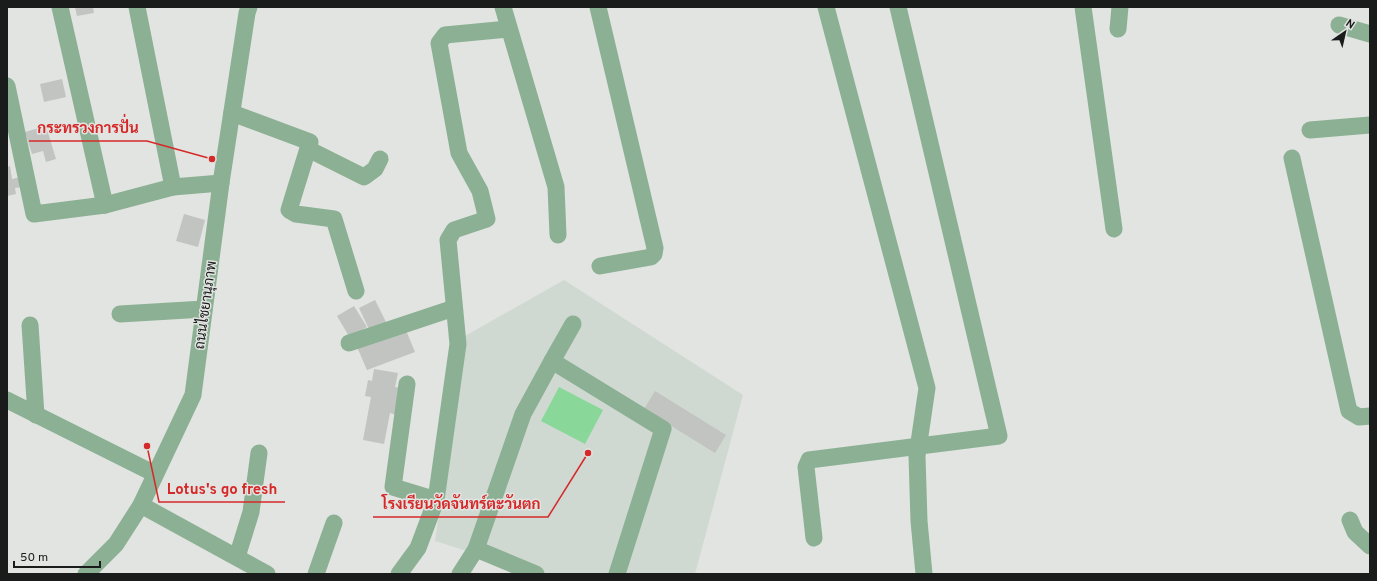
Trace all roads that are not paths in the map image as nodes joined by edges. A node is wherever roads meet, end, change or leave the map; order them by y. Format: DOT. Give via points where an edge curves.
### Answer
graph roads {
  1 [pos="60,7"];
  2 [pos="137,7"];
  3 [pos="249,7"];
  4 [pos="503,7"];
  5 [pos="598,7"];
  6 [pos="826,7"];
  7 [pos="898,7"];
  8 [pos="1083,7"];
  9 [pos="1120,7"];
  10 [pos="1339,25"];
  11 [pos="508,28"];
  12 [pos="1118,29"];
  13 [pos="1370,34"];
  14 [pos="7,86"];
  15 [pos="232,113"];
  16 [pos="1370,125"];
  17 [pos="1310,130"];
  18 [pos="308,149"];
  19 [pos="1292,158"];
  20 [pos="380,159"];
  21 [pos="221,183"];
  22 [pos="173,187"];
  23 [pos="105,205"];
  24 [pos="1114,229"];
  25 [pos="558,235"];
  26 [pos="600,266"];
  27 [pos="356,291"];
  28 [pos="454,308"];
  29 [pos="204,309"];
  30 [pos="120,314"];
  31 [pos="574,324"];
  32 [pos="30,325"];
  33 [pos="350,344"];
  34 [pos="552,361"];
  35 [pos="407,384"];
  36 [pos="7,400"];
  37 [pos="36,415"];
  38 [pos="1370,416"];
  39 [pos="918,446"];
  40 [pos="259,453"];
  41 [pos="155,474"];
  42 [pos="436,500"];
  43 [pos="141,505"];
  44 [pos="1350,520"];
  45 [pos="334,523"];
  46 [pos="814,538"];
  47 [pos="1370,546"];
  48 [pos="476,549"];
  49 [pos="236,557"];
  50 [pos="86,574"];
  51 [pos="267,574"];
  52 [pos="316,574"];
  53 [pos="398,574"];
  54 [pos="460,574"];
  55 [pos="536,574"];
  56 [pos="617,574"];
  57 [pos="924,574"];
  1 -- 23 [label="street"];
  2 -- 22 [label="street"];
  3 -- 15 [label="street, ถนนไชยานุภาพ"];
  4 -- 11 [label="street"];
  5 -- 26 [label="street" via="655,248 651,257"];
  6 -- 39 [label="street" via="927,388"];
  7 -- 39 [label="street" via="999,436"];
  8 -- 24 [label="street"];
  9 -- 12 [label="street"];
  10 -- 13 [label="street"];
  11 -- 25 [label="street" via="556,187"];
  11 -- 28 [label="street" via="445,35 439,43 459,153 480,191 487,219 454,230 448,240"];
  14 -- 23 [label="street" via="34,214"];
  15 -- 18 [label="street" via="310,142"];
  15 -- 21 [label="street, ถนนไชยานุภาพ"];
  16 -- 17 [label="street"];
  18 -- 20 [label="street" via="364,177 375,170"];
  18 -- 27 [label="street" via="289,210 296,214 334,219"];
  19 -- 38 [label="street" via="1350,412 1359,417"];
  21 -- 22 [label="street"];
  21 -- 29 [label="street, ถนนไชยานุภาพ"];
  22 -- 23 [label="street"];
  28 -- 33 [label="street"];
  28 -- 42 [label="street" via="458,344"];
  29 -- 30 [label="street"];
  29 -- 41 [label="street, ถนนไชยานุภาพ" via="193,395"];
  31 -- 34 [label="street"];
  32 -- 37 [label="street"];
  34 -- 48 [label="street" via="523,414"];
  34 -- 56 [label="street" via="663,429"];
  35 -- 42 [label="street" via="393,488"];
  36 -- 37 [label="street"];
  37 -- 41 [label="street"];
  39 -- 46 [label="street" via="810,460 806,467"];
  39 -- 57 [label="street" via="919,521"];
  40 -- 49 [label="street" via="251,512"];
  41 -- 43 [label="street, ถนนไชยานุภาพ"];
  42 -- 53 [label="street" via="418,548"];
  43 -- 49 [label="street"];
  43 -- 50 [label="street, ถนนไชยานุภาพ" via="116,544"];
  44 -- 47 [label="street" via="1355,532"];
  45 -- 52 [label="street"];
  48 -- 54 [label="street"];
  48 -- 55 [label="street"];
  49 -- 51 [label="street"];
}
